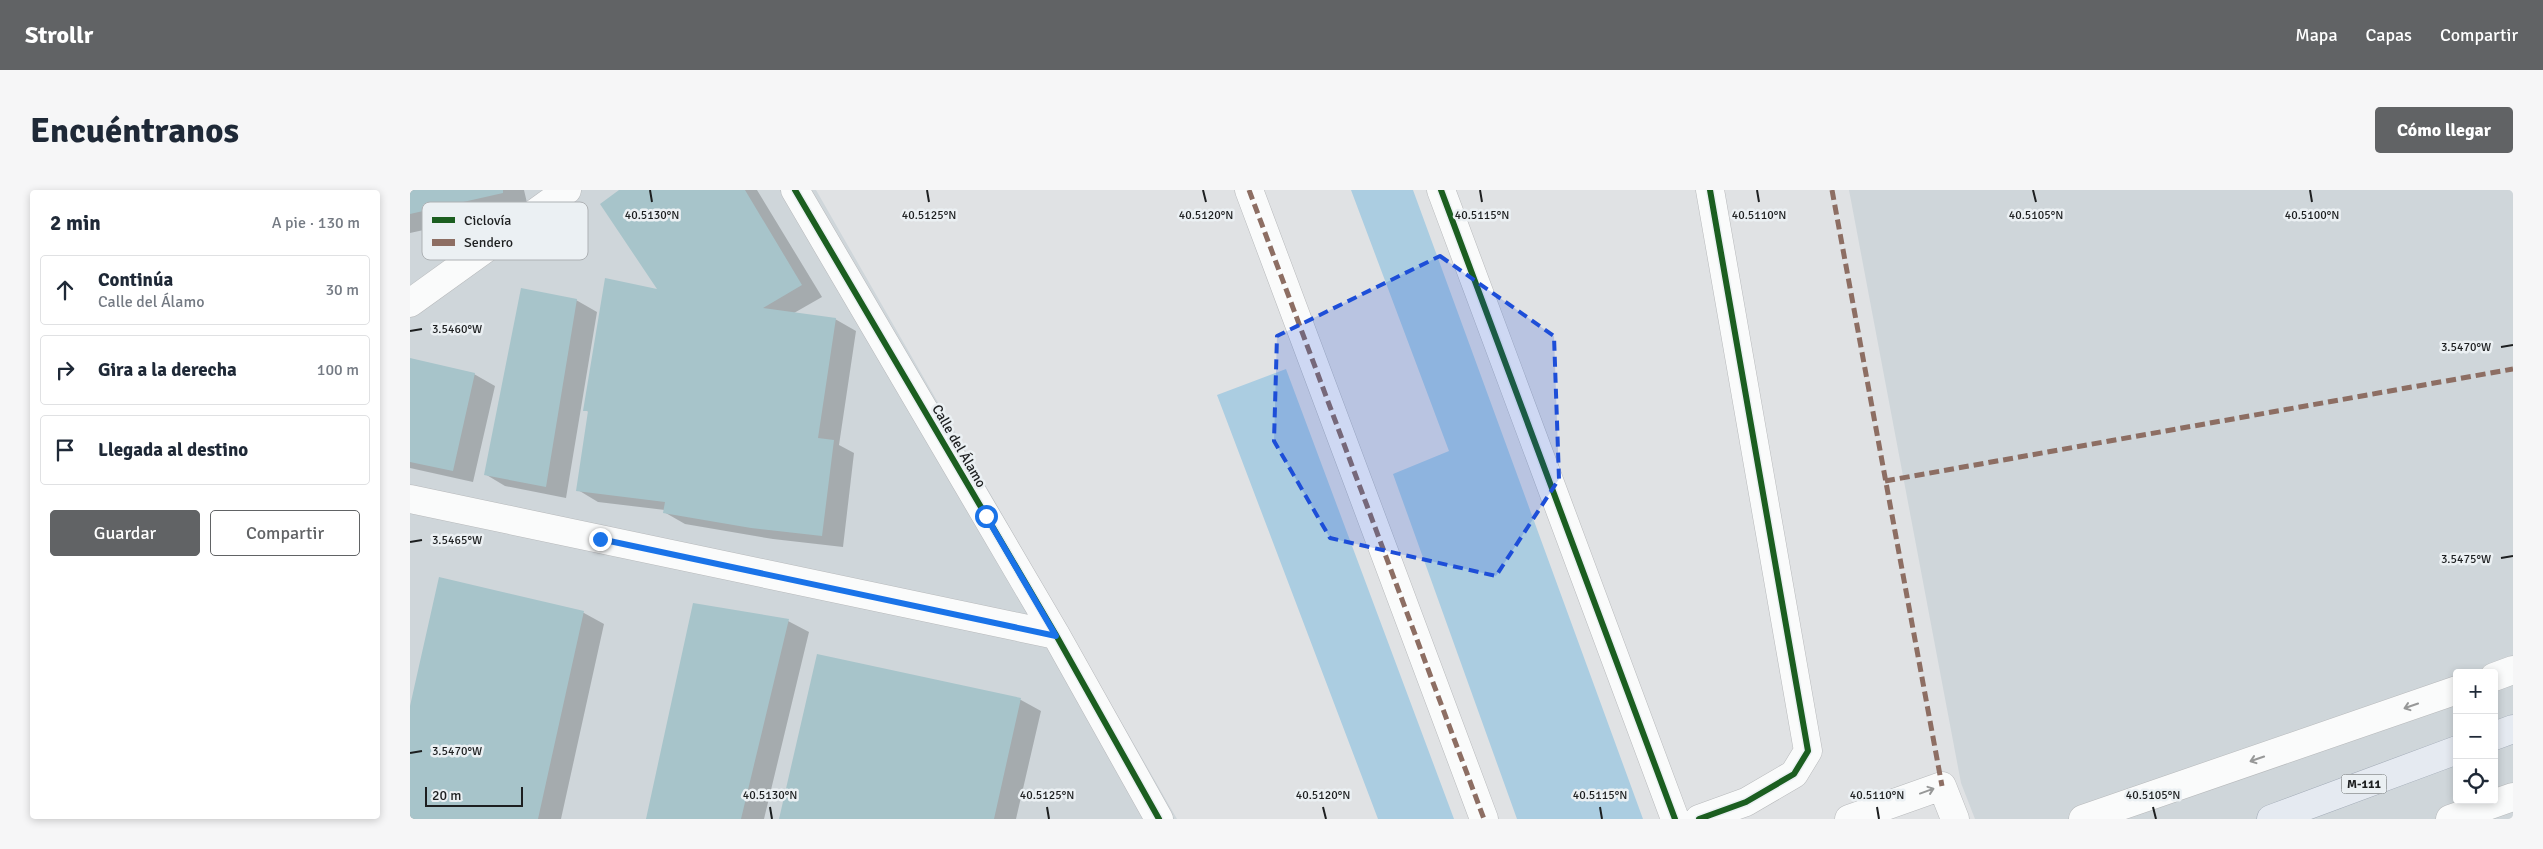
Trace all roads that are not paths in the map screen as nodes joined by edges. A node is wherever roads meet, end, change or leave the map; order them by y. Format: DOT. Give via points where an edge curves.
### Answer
graph roads {
  1 [pos="567,190"];
  2 [pos="795,190"];
  3 [pos="1249,190"];
  4 [pos="1441,190"];
  5 [pos="1710,190"];
  6 [pos="550,202"];
  7 [pos="470,260"];
  8 [pos="410,303"];
  9 [pos="410,499"];
  10 [pos="1056,636"];
  11 [pos="2513,670"];
  12 [pos="2498,676"];
  13 [pos="2453,691"];
  14 [pos="2513,728"];
  15 [pos="2498,734"];
  16 [pos="2453,751"];
  17 [pos="2513,797"];
  18 [pos="1160,819"];
  19 [pos="1484,819"];
  20 [pos="1675,819"];
  21 [pos="1699,819"];
  22 [pos="1849,819"];
  23 [pos="1955,819"];
  24 [pos="2083,819"];
  25 [pos="2271,819"];
  26 [pos="2450,819"];
  1 -- 6 [label="street"];
  2 -- 10 [label="street, Calle del Álamo"];
  3 -- 19 [label="street"];
  4 -- 20 [label="street"];
  5 -- 21 [label="street" via="1808,751 1794,774 1746,802"];
  7 -- 8 [label="street"];
  9 -- 10 [label="street"];
  10 -- 18 [label="street, Calle del Álamo"];
  11 -- 12 [label="street"];
  13 -- 24 [label="street, one-way"];
  14 -- 15 [label="main road"];
  16 -- 25 [label="main road, M-111"];
  17 -- 26 [label="street"];
  22 -- 23 [label="street, one-way" via="1942,786"];
}
